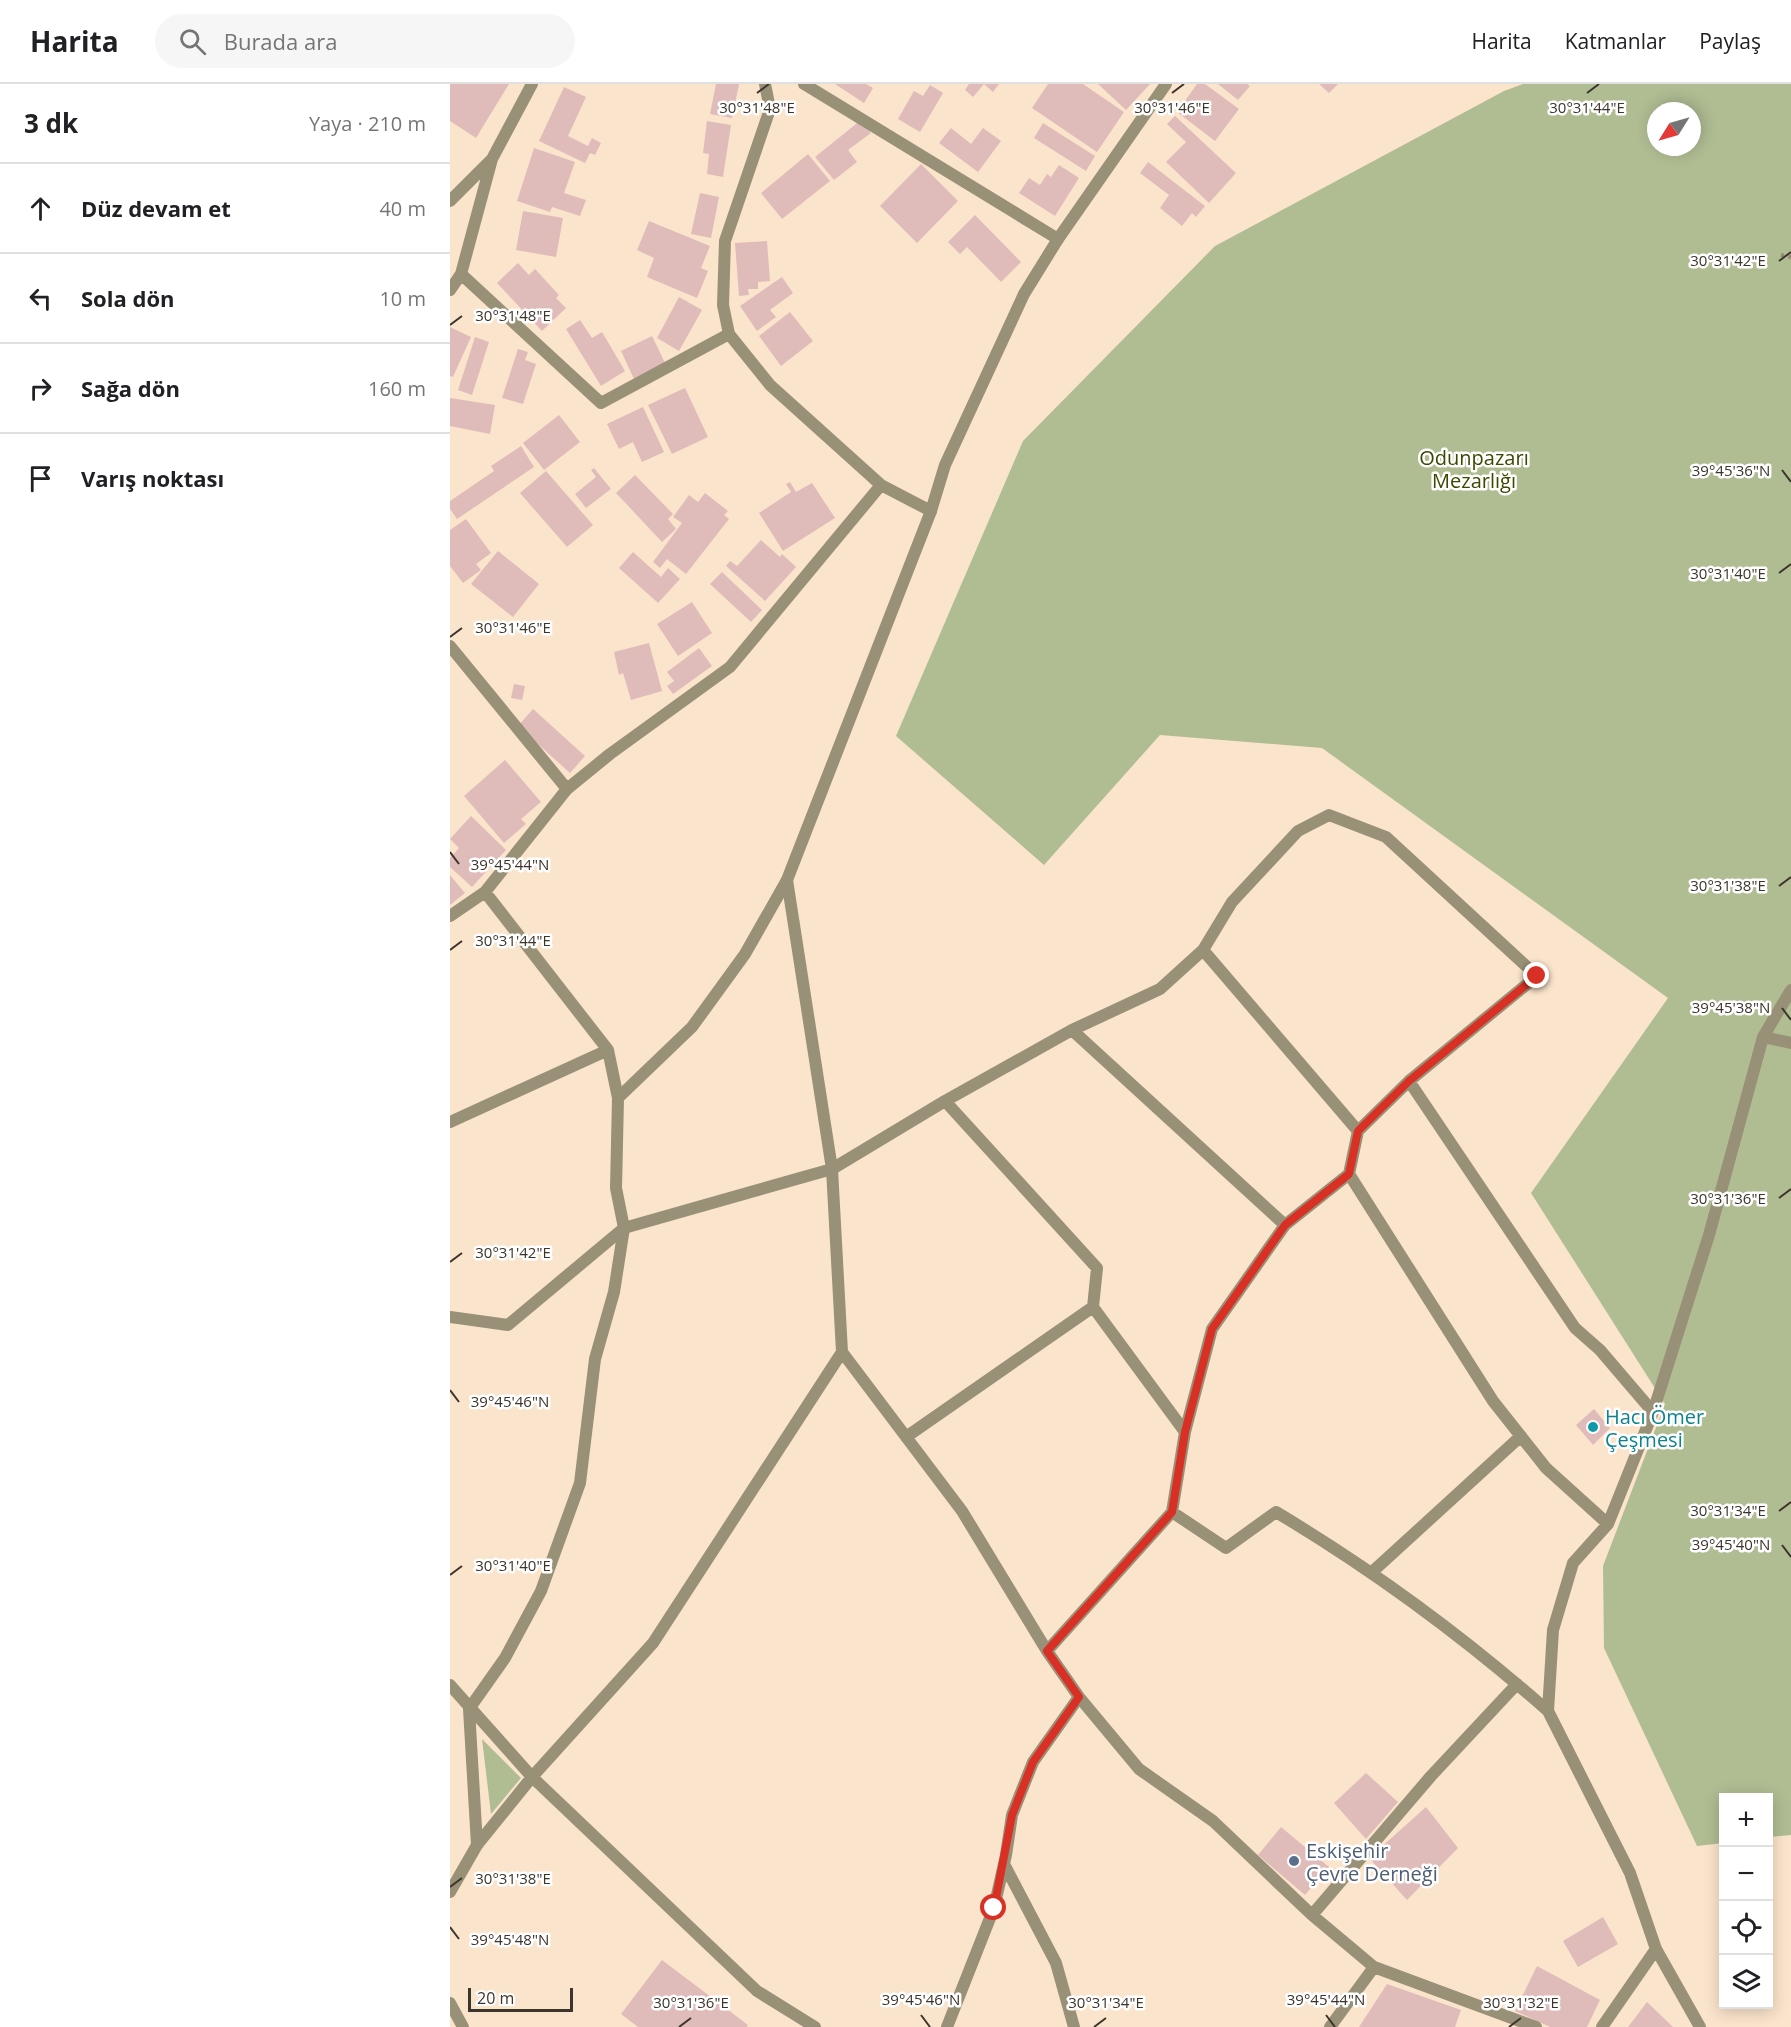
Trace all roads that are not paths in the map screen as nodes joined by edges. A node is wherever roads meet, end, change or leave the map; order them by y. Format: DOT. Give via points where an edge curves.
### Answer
graph roads {
  1 [pos="532,84"];
  2 [pos="765,84"];
  3 [pos="804,84"];
  4 [pos="1166,84"];
  5 [pos="492,159"];
  6 [pos="450,201"];
  7 [pos="1058,238"];
  8 [pos="461,274"];
  9 [pos="450,290"];
  10 [pos="729,334"];
  11 [pos="881,485"];
  12 [pos="931,511"];
  13 [pos="450,646"];
  14 [pos="567,789"];
  15 [pos="787,880"];
  16 [pos="485,892"];
  17 [pos="450,916"];
  18 [pos="1203,950"];
  19 [pos="1791,990"];
  20 [pos="1072,1030"];
  21 [pos="1763,1037"];
  22 [pos="1791,1043"];
  23 [pos="608,1050"];
  24 [pos="1409,1081"];
  25 [pos="618,1098"];
  26 [pos="945,1101"];
  27 [pos="450,1122"];
  28 [pos="1358,1131"];
  29 [pos="832,1169"];
  30 [pos="1349,1174"];
  31 [pos="1285,1225"];
  32 [pos="624,1228"];
  33 [pos="1093,1307"];
  34 [pos="450,1317"];
  35 [pos="842,1352"];
  36 [pos="1653,1412"];
  37 [pos="1185,1432"];
  38 [pos="1521,1436"];
  39 [pos="906,1437"];
  40 [pos="1172,1512"];
  41 [pos="1608,1524"];
  42 [pos="1371,1573"];
  43 [pos="1047,1651"];
  44 [pos="1517,1684"];
  45 [pos="450,1685"];
  46 [pos="1079,1697"];
  47 [pos="469,1709"];
  48 [pos="1548,1711"];
  49 [pos="532,1777"];
  50 [pos="477,1845"];
  51 [pos="1004,1864"];
  52 [pos="450,1892"];
  53 [pos="1312,1916"];
  54 [pos="1656,1949"];
  55 [pos="1374,1967"];
  56 [pos="450,2003"];
  57 [pos="1331,2026"];
  58 [pos="463,2027"];
  59 [pos="815,2027"];
  60 [pos="947,2027"];
  61 [pos="1074,2027"];
  62 [pos="1536,2027"];
  63 [pos="1602,2027"];
  64 [pos="1700,2027"];
  1 -- 5 [label="street"];
  2 -- 10 [label="street" via="771,109 725,242 723,305"];
  3 -- 7 [label="street"];
  4 -- 7 [label="street"];
  5 -- 6 [label="street"];
  5 -- 8 [label="street"];
  7 -- 12 [label="street" via="1024,294 945,465"];
  8 -- 9 [label="street"];
  8 -- 10 [label="street" via="601,403"];
  10 -- 11 [label="street" via="770,385"];
  11 -- 12 [label="street"];
  11 -- 14 [label="street" via="730,667"];
  12 -- 15 [label="street"];
  13 -- 14 [label="street"];
  14 -- 16 [label="street"];
  15 -- 25 [label="street" via="745,954 692,1027"];
  15 -- 29 [label="street"];
  16 -- 17 [label="street"];
  16 -- 23 [label="street"];
  18 -- 20 [label="street" via="1160,989"];
  18 -- 24 [label="street" via="1232,902 1298,831 1329,815 1386,837 1537,976"];
  18 -- 28 [label="street"];
  19 -- 21 [label="street"];
  20 -- 26 [label="street"];
  20 -- 31 [label="street"];
  21 -- 22 [label="street"];
  21 -- 36 [label="street" via="1709,1235"];
  23 -- 25 [label="street"];
  23 -- 27 [label="street"];
  24 -- 28 [label="street"];
  24 -- 36 [label="street" via="1575,1328 1600,1350"];
  25 -- 32 [label="street" via="616,1188"];
  26 -- 29 [label="street"];
  26 -- 33 [label="street" via="1097,1268"];
  28 -- 30 [label="street"];
  29 -- 32 [label="street"];
  29 -- 35 [label="street"];
  30 -- 31 [label="street"];
  30 -- 38 [label="street" via="1493,1401"];
  31 -- 37 [label="street" via="1212,1329"];
  32 -- 34 [label="street" via="508,1325"];
  32 -- 47 [label="street" via="615,1292 596,1359 580,1483 541,1591 505,1658"];
  33 -- 37 [label="street"];
  33 -- 39 [label="street"];
  35 -- 39 [label="street"];
  35 -- 49 [label="street" via="653,1642"];
  36 -- 41 [label="street"];
  37 -- 40 [label="street"];
  38 -- 41 [label="street" via="1546,1468"];
  38 -- 42 [label="street"];
  39 -- 43 [label="street" via="962,1511"];
  40 -- 42 [label="street" via="1226,1548 1276,1512"];
  40 -- 43 [label="street"];
  41 -- 48 [label="street" via="1573,1563 1553,1630"];
  42 -- 44 [label="street"];
  43 -- 46 [label="street"];
  44 -- 48 [label="street"];
  44 -- 53 [label="street" via="1431,1776"];
  45 -- 47 [label="street"];
  46 -- 51 [label="street" via="1033,1762 1012,1815"];
  46 -- 53 [label="street" via="1139,1769 1213,1821"];
  47 -- 49 [label="street"];
  47 -- 50 [label="street"];
  48 -- 54 [label="street" via="1630,1873"];
  49 -- 50 [label="street"];
  49 -- 59 [label="street" via="757,1990"];
  50 -- 52 [label="street"];
  51 -- 60 [label="street" via="994,1908"];
  51 -- 61 [label="street" via="1056,1963"];
  53 -- 55 [label="street"];
  54 -- 63 [label="street"];
  54 -- 64 [label="street"];
  55 -- 57 [label="street"];
  55 -- 62 [label="street"];
  56 -- 58 [label="street"];
}
